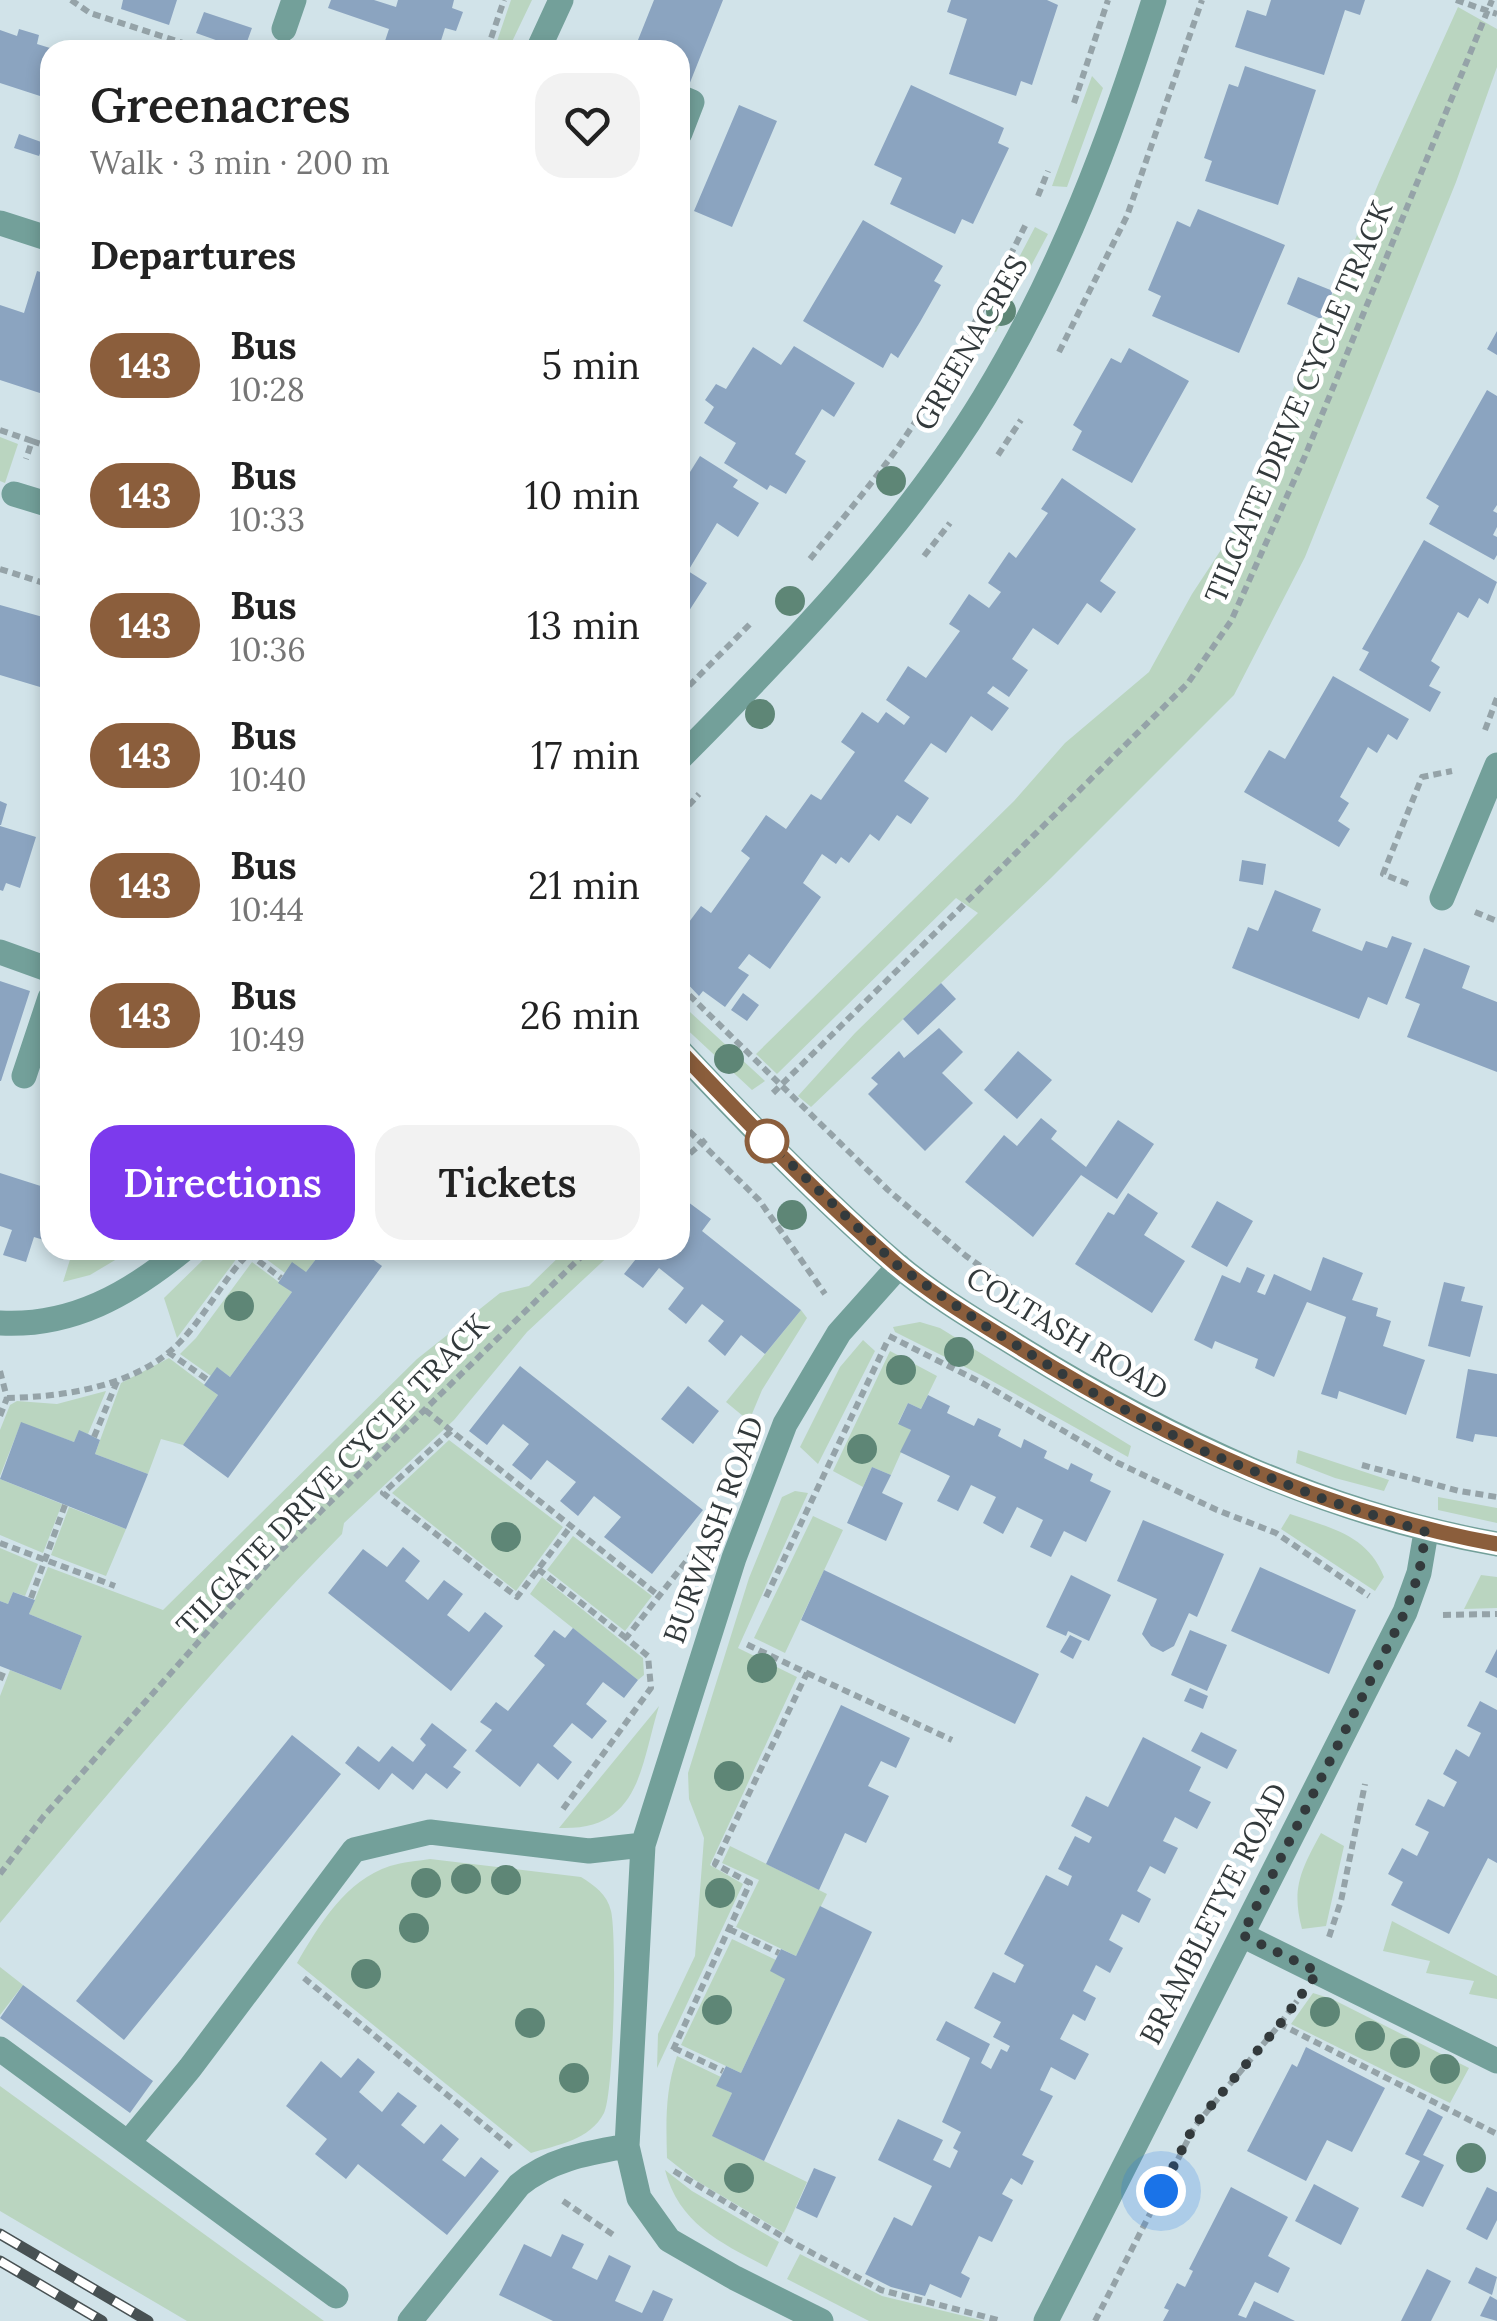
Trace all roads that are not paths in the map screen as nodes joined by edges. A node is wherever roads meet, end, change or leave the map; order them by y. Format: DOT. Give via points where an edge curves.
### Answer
graph roads {
  1 [pos="294,0"];
  2 [pos="561,0"];
  3 [pos="1154,0"];
  4 [pos="284,29"];
  5 [pos="549,40"];
  6 [pos="0,223"];
  7 [pos="40,236"];
  8 [pos="14,494"];
  9 [pos="40,502"];
  10 [pos="690,747"];
  11 [pos="1497,764"];
  12 [pos="1442,898"];
  13 [pos="0,952"];
  14 [pos="40,966"];
  15 [pos="40,1028"];
  16 [pos="690,1062"];
  17 [pos="24,1076"];
  18 [pos="169,1260"];
  19 [pos="898,1266"];
  20 [pos="0,1323"];
  21 [pos="1426,1532"];
  22 [pos="1497,1544"];
  23 [pos="643,1845"];
  24 [pos="1242,1935"];
  25 [pos="0,2049"];
  26 [pos="1497,2062"];
  27 [pos="128,2142"];
  28 [pos="627,2146"];
  29 [pos="336,2296"];
  30 [pos="410,2321"];
  31 [pos="821,2321"];
  32 [pos="1046,2321"];
  1 -- 4 [label="street"];
  2 -- 5 [label="street"];
  3 -- 10 [label="street, GREENACRES" via="1090,189 984,398 862,562"];
  6 -- 7 [label="street"];
  8 -- 9 [label="street"];
  11 -- 12 [label="street"];
  13 -- 14 [label="street"];
  15 -- 17 [label="street"];
  16 -- 19 [label="street, COLTASH ROAD"];
  18 -- 20 [label="street" via="88,1310 52,1321"];
  19 -- 21 [label="street, COLTASH ROAD" via="1088,1390 1201,1450"];
  19 -- 23 [label="street, BURWASH ROAD" via="839,1333 785,1424 734,1558"];
  21 -- 22 [label="street, COLTASH ROAD"];
  21 -- 24 [label="street, BRAMBLETYE ROAD" via="1405,1612"];
  23 -- 27 [label="street" via="589,1851 430,1832 354,1850"];
  23 -- 28 [label="street, BURWASH ROAD"];
  24 -- 26 [label="street"];
  24 -- 32 [label="street, BRAMBLETYE ROAD"];
  25 -- 27 [label="street"];
  27 -- 29 [label="street"];
  28 -- 30 [label="street" via="538,2169"];
  28 -- 31 [label="street, BURWASH ROAD" via="639,2198 669,2240"];
}
